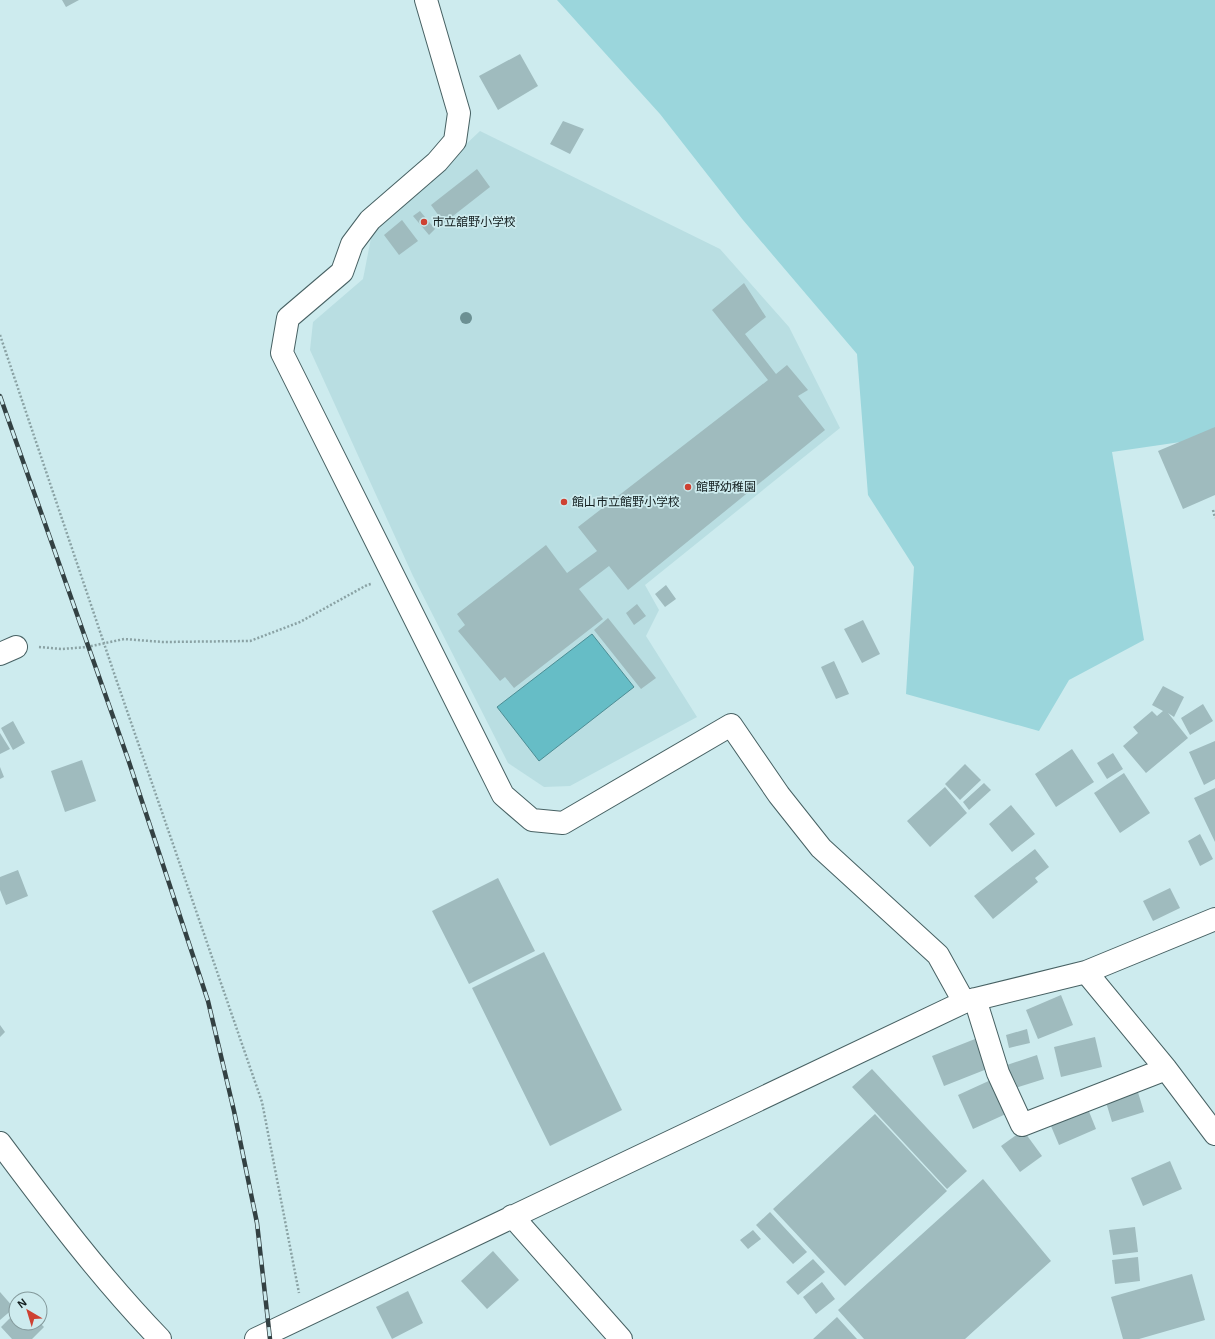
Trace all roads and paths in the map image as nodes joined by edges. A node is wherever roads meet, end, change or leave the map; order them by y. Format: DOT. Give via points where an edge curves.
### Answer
graph roads {
  1 [pos="426,0"];
  2 [pos="0,335"];
  3 [pos="1213,510"];
  4 [pos="1215,518"];
  5 [pos="396,581"];
  6 [pos="105,643"];
  7 [pos="62,649"];
  8 [pos="1215,919"];
  9 [pos="1086,972"];
  10 [pos="969,1000"];
  11 [pos="1166,1069"];
  12 [pos="1215,1134"];
  13 [pos="0,1143"];
  14 [pos="512,1216"];
  15 [pos="303,1318"];
  16 [pos="160,1339"];
  17 [pos="256,1339"];
  18 [pos="621,1339"];
  1 -- 5 [label="street" via="459,113 455,141 437,162 370,220 352,244 342,272 288,318 282,353"];
  2 -- 6 [label="path"];
  3 -- 4 [label="path"];
  5 -- 6 [label="path" via="367,585 300,622 250,641 163,642 124,639"];
  5 -- 10 [label="street" via="503,795 532,820 563,823 731,725 779,795 821,848 938,955"];
  6 -- 7 [label="path"];
  6 -- 15 [label="path" via="262,1102"];
  8 -- 9 [label="street"];
  9 -- 10 [label="street"];
  9 -- 11 [label="street"];
  10 -- 11 [label="street" via="1022,1125"];
  10 -- 14 [label="street"];
  11 -- 12 [label="street"];
  13 -- 16 [label="street" via="127,1305"];
  14 -- 15 [label="street"];
  14 -- 18 [label="street"];
  15 -- 17 [label="street"];
}
